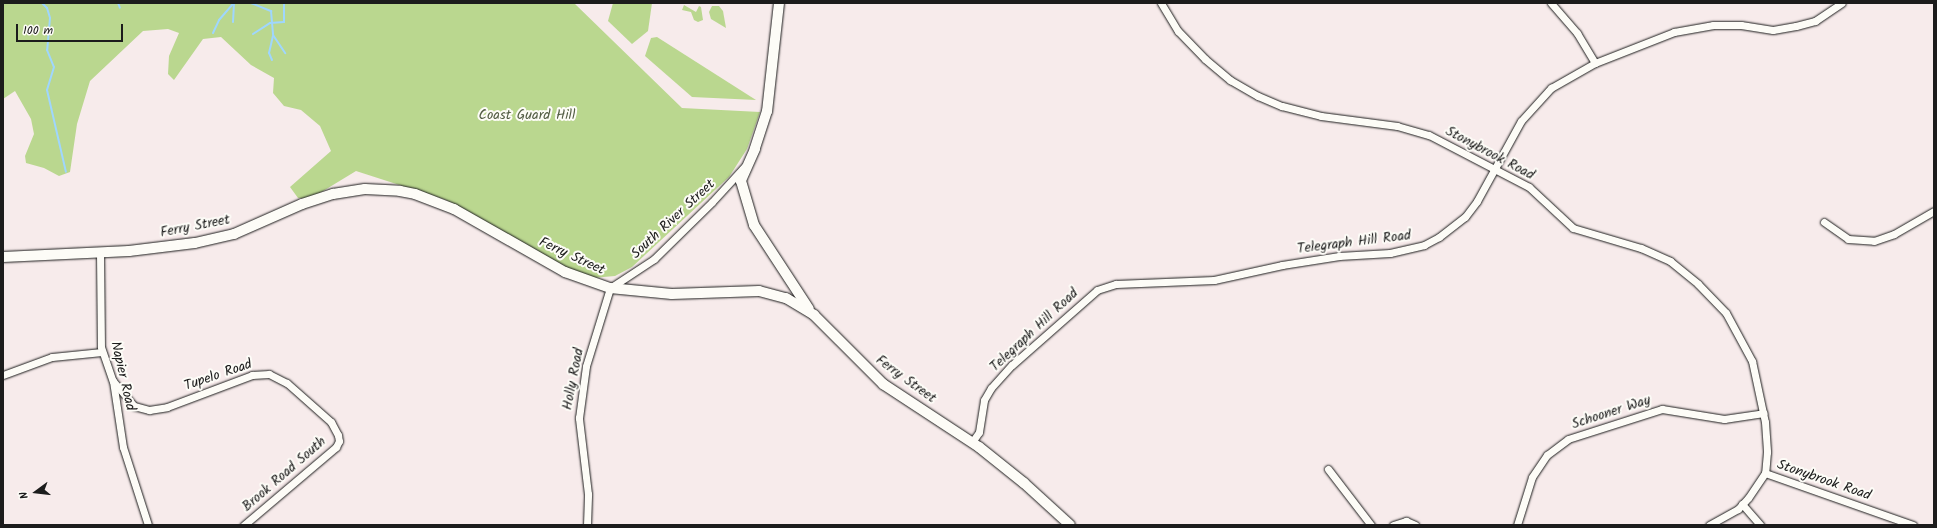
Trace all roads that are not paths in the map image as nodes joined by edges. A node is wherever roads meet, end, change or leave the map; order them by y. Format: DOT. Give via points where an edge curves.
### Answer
graph roads {
  1 [pos="779,3"];
  2 [pos="1161,3"];
  3 [pos="1551,3"];
  4 [pos="1842,3"];
  5 [pos="1595,63"];
  6 [pos="747,162"];
  7 [pos="1493,169"];
  8 [pos="1934,212"];
  9 [pos="1824,222"];
  10 [pos="100,253"];
  11 [pos="3,257"];
  12 [pos="610,288"];
  13 [pos="814,315"];
  14 [pos="102,352"];
  15 [pos="3,375"];
  16 [pos="113,381"];
  17 [pos="1764,413"];
  18 [pos="339,441"];
  19 [pos="972,442"];
  20 [pos="1328,469"];
  21 [pos="1765,473"];
  22 [pos="1742,504"];
  23 [pos="148,525"];
  24 [pos="244,525"];
  25 [pos="587,525"];
  26 [pos="1070,525"];
  27 [pos="1371,525"];
  28 [pos="1393,525"];
  29 [pos="1415,525"];
  30 [pos="1517,525"];
  31 [pos="1709,525"];
  32 [pos="1760,525"];
  33 [pos="1913,525"];
  1 -- 6 [label="street, South River Street" via="767,111 755,149"];
  2 -- 7 [label="street, Stonybrook Road" via="1178,31 1205,58 1230,80 1258,96 1282,106 1320,116 1419,131"];
  3 -- 5 [label="street" via="1577,33"];
  4 -- 5 [label="street, Telegraph Hill Road" via="1815,21 1796,26 1774,30 1741,25 1713,25 1674,32"];
  5 -- 7 [label="street, Telegraph Hill Road" via="1551,88 1537,101 1521,121"];
  6 -- 12 [label="street, South River Street" via="712,202 654,259"];
  6 -- 13 [label="street, South River Street" via="741,181 749,216"];
  7 -- 17 [label="street, Stonybrook Road" via="1529,187 1573,228 1641,248 1670,262 1698,284 1724,311 1740,336 1752,362"];
  7 -- 19 [label="street, Telegraph Hill Road" via="1477,201 1464,217 1439,237 1419,247 1390,253 1340,256 1282,265 1214,280 1116,284 1097,290 1012,365 992,388 984,400 979,432"];
  8 -- 9 [label="street" via="1874,242 1848,239"];
  10 -- 11 [label="street, Ferry Street"];
  10 -- 12 [label="street, Ferry Street" via="215,239 250,228 315,199 348,191 382,189 434,200 566,272"];
  10 -- 14 [label="street, Napier Road"];
  12 -- 13 [label="street, Ferry Street" via="672,294 759,291 786,298"];
  12 -- 25 [label="street, Holly Road" via="586,366 579,418 588,494"];
  13 -- 19 [label="street, Ferry Street" via="883,384"];
  14 -- 15 [label="street" via="52,357"];
  14 -- 16 [label="street, Napier Road"];
  16 -- 18 [label="street, Tupelo Road" via="134,406 149,410 167,407 252,375 269,374 287,384 331,422"];
  16 -- 23 [label="street, Napier Road" via="123,447"];
  17 -- 21 [label="street, Stonybrook Road" via="1767,452"];
  17 -- 30 [label="street, Schooner Way" via="1724,419 1662,409 1568,439 1547,455 1536,471"];
  18 -- 24 [label="street, Brook Road South" via="331,452"];
  19 -- 26 [label="street, Ferry Street" via="1024,483"];
  20 -- 27 [label="street"];
  21 -- 22 [label="street"];
  21 -- 33 [label="street, Stonybrook Road"];
  22 -- 31 [label="street" via="1726,517"];
  22 -- 32 [label="street"];
  28 -- 29 [label="street" via="1406,521"];
}
